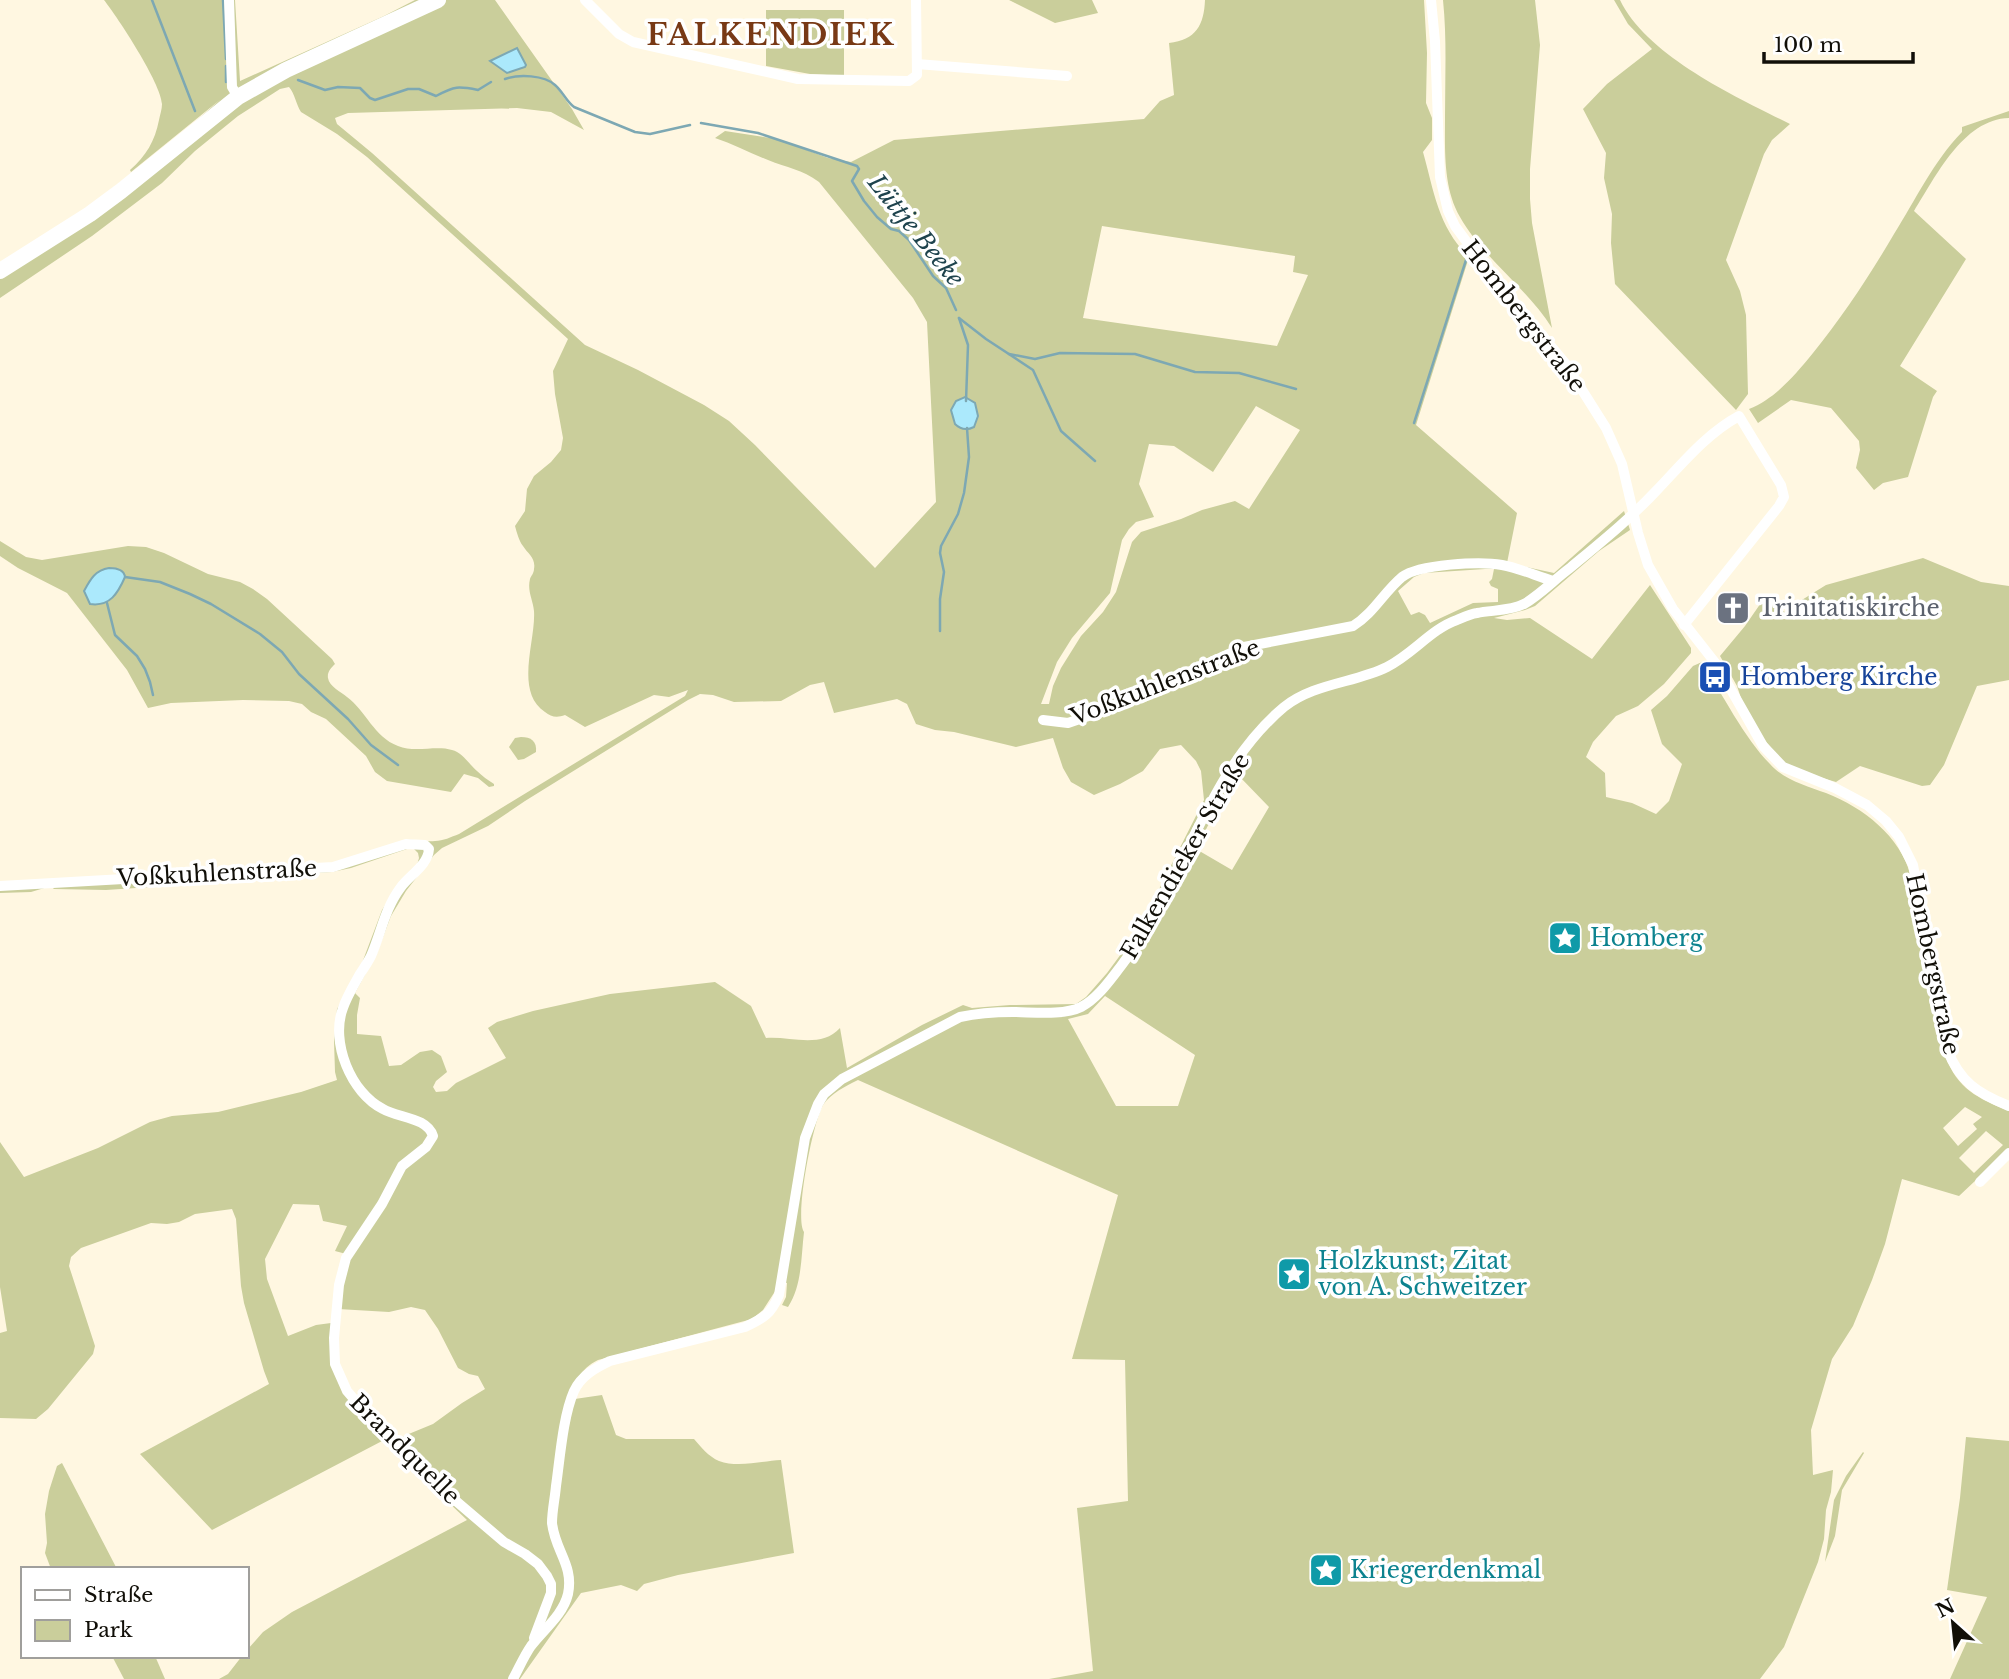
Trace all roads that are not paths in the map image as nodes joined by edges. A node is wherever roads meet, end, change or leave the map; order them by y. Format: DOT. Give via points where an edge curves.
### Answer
graph roads {
  1 [pos="229,0"];
  2 [pos="438,0"];
  3 [pos="585,0"];
  4 [pos="916,0"];
  5 [pos="1431,0"];
  6 [pos="917,64"];
  7 [pos="1068,76"];
  8 [pos="238,97"];
  9 [pos="0,271"];
  10 [pos="1634,514"];
  11 [pos="1553,582"];
  12 [pos="1684,625"];
  13 [pos="1043,720"];
  14 [pos="429,849"];
  15 [pos="0,886"];
  16 [pos="2009,1106"];
  17 [pos="2009,1153"];
  18 [pos="1980,1182"];
  19 [pos="530,1647"];
  20 [pos="513,1679"];
  1 -- 8 [label="street" via="232,87"];
  2 -- 8 [label="street"];
  3 -- 6 [label="street" via="633,42 798,79 909,81 916,75"];
  4 -- 6 [label="street"];
  5 -- 10 [label="street, Hombergstraße" via="1440,177 1448,211 1465,241 1549,342 1595,410 1622,464"];
  6 -- 7 [label="street"];
  8 -- 9 [label="street" via="90,214"];
  10 -- 11 [label="street, Falkendieker Straße"];
  10 -- 12 [label="street, Hombergstraße" via="1648,565"];
  10 -- 12 [label="street, Falkendieker Straße" via="1706,439 1739,416 1781,485 1784,497 1771,516"];
  11 -- 13 [label="street, Voßkuhlenstraße" via="1501,565 1423,568 1403,576 1364,620 1353,626 1244,647 1100,712 1068,723"];
  11 -- 19 [label="street, Falkendieker Straße" via="1523,604 1444,624 1387,667 1287,705 1238,758 1133,950 1108,983 1080,1008 960,1017 842,1079 824,1094 806,1138 773,1309 745,1327 610,1361 585,1376 575,1390 561,1448 552,1522 570,1579 567,1598"];
  12 -- 16 [label="street, Hombergstraße" via="1717,664 1774,760 1849,794 1899,836 1913,865 1947,1049 1966,1082"];
  14 -- 15 [label="street, Voßkuhlenstraße" via="406,844 333,867"];
  14 -- 19 [label="street, Brandquelle" via="386,914 342,1010 339,1038 345,1065 364,1095 386,1111 429,1126 433,1136 402,1166 346,1258 339,1285 335,1364 347,1391 415,1466 547,1576 551,1593"];
  17 -- 18 [label="street"];
  19 -- 20 [label="street, Falkendieker Straße"];
}
